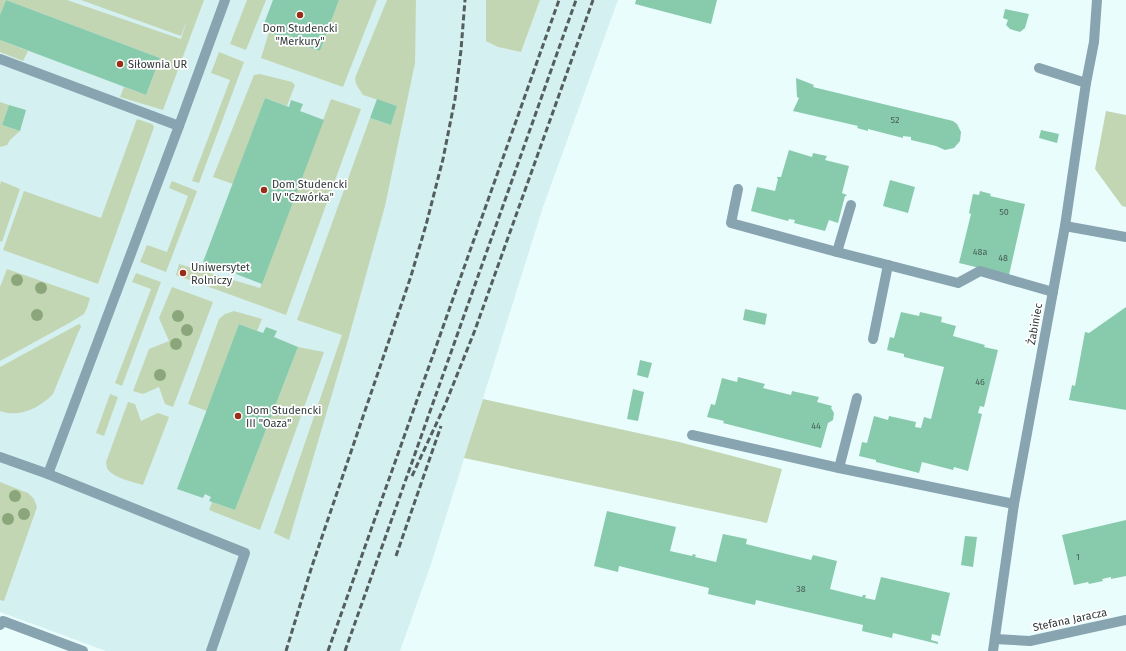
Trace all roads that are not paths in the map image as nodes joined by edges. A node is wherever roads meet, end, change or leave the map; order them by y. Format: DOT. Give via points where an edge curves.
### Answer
graph roads {
  1 [pos="225,0"];
  2 [pos="1097,0"];
  3 [pos="0,59"];
  4 [pos="1039,68"];
  5 [pos="1086,83"];
  6 [pos="179,126"];
  7 [pos="738,189"];
  8 [pos="851,205"];
  9 [pos="1065,226"];
  10 [pos="1126,237"];
  11 [pos="837,252"];
  12 [pos="888,265"];
  13 [pos="1053,292"];
  14 [pos="873,339"];
  15 [pos="857,398"];
  16 [pos="692,434"];
  17 [pos="0,457"];
  18 [pos="839,468"];
  19 [pos="48,474"];
  20 [pos="1014,504"];
  21 [pos="1126,620"];
  22 [pos="0,625"];
  23 [pos="995,639"];
  24 [pos="83,651"];
  25 [pos="211,651"];
  26 [pos="993,651"];
  1 -- 6 [label="street"];
  2 -- 5 [label="street, Żabiniec" via="1094,42"];
  3 -- 6 [label="street"];
  4 -- 5 [label="street"];
  5 -- 9 [label="street, Żabiniec"];
  6 -- 19 [label="street"];
  7 -- 11 [label="street" via="731,223"];
  8 -- 11 [label="street"];
  9 -- 10 [label="street"];
  9 -- 13 [label="street, Żabiniec"];
  11 -- 12 [label="street"];
  12 -- 13 [label="street" via="958,283 980,271"];
  12 -- 14 [label="street"];
  13 -- 20 [label="street, Żabiniec"];
  15 -- 18 [label="street"];
  16 -- 18 [label="street"];
  17 -- 19 [label="street"];
  18 -- 20 [label="street"];
  19 -- 25 [label="street" via="246,552"];
  20 -- 23 [label="street, Żabiniec"];
  21 -- 23 [label="street, Stefana Jaracza" via="1030,641"];
  22 -- 24 [label="street" via="3,622"];
  23 -- 26 [label="street, Żabiniec"];
}
